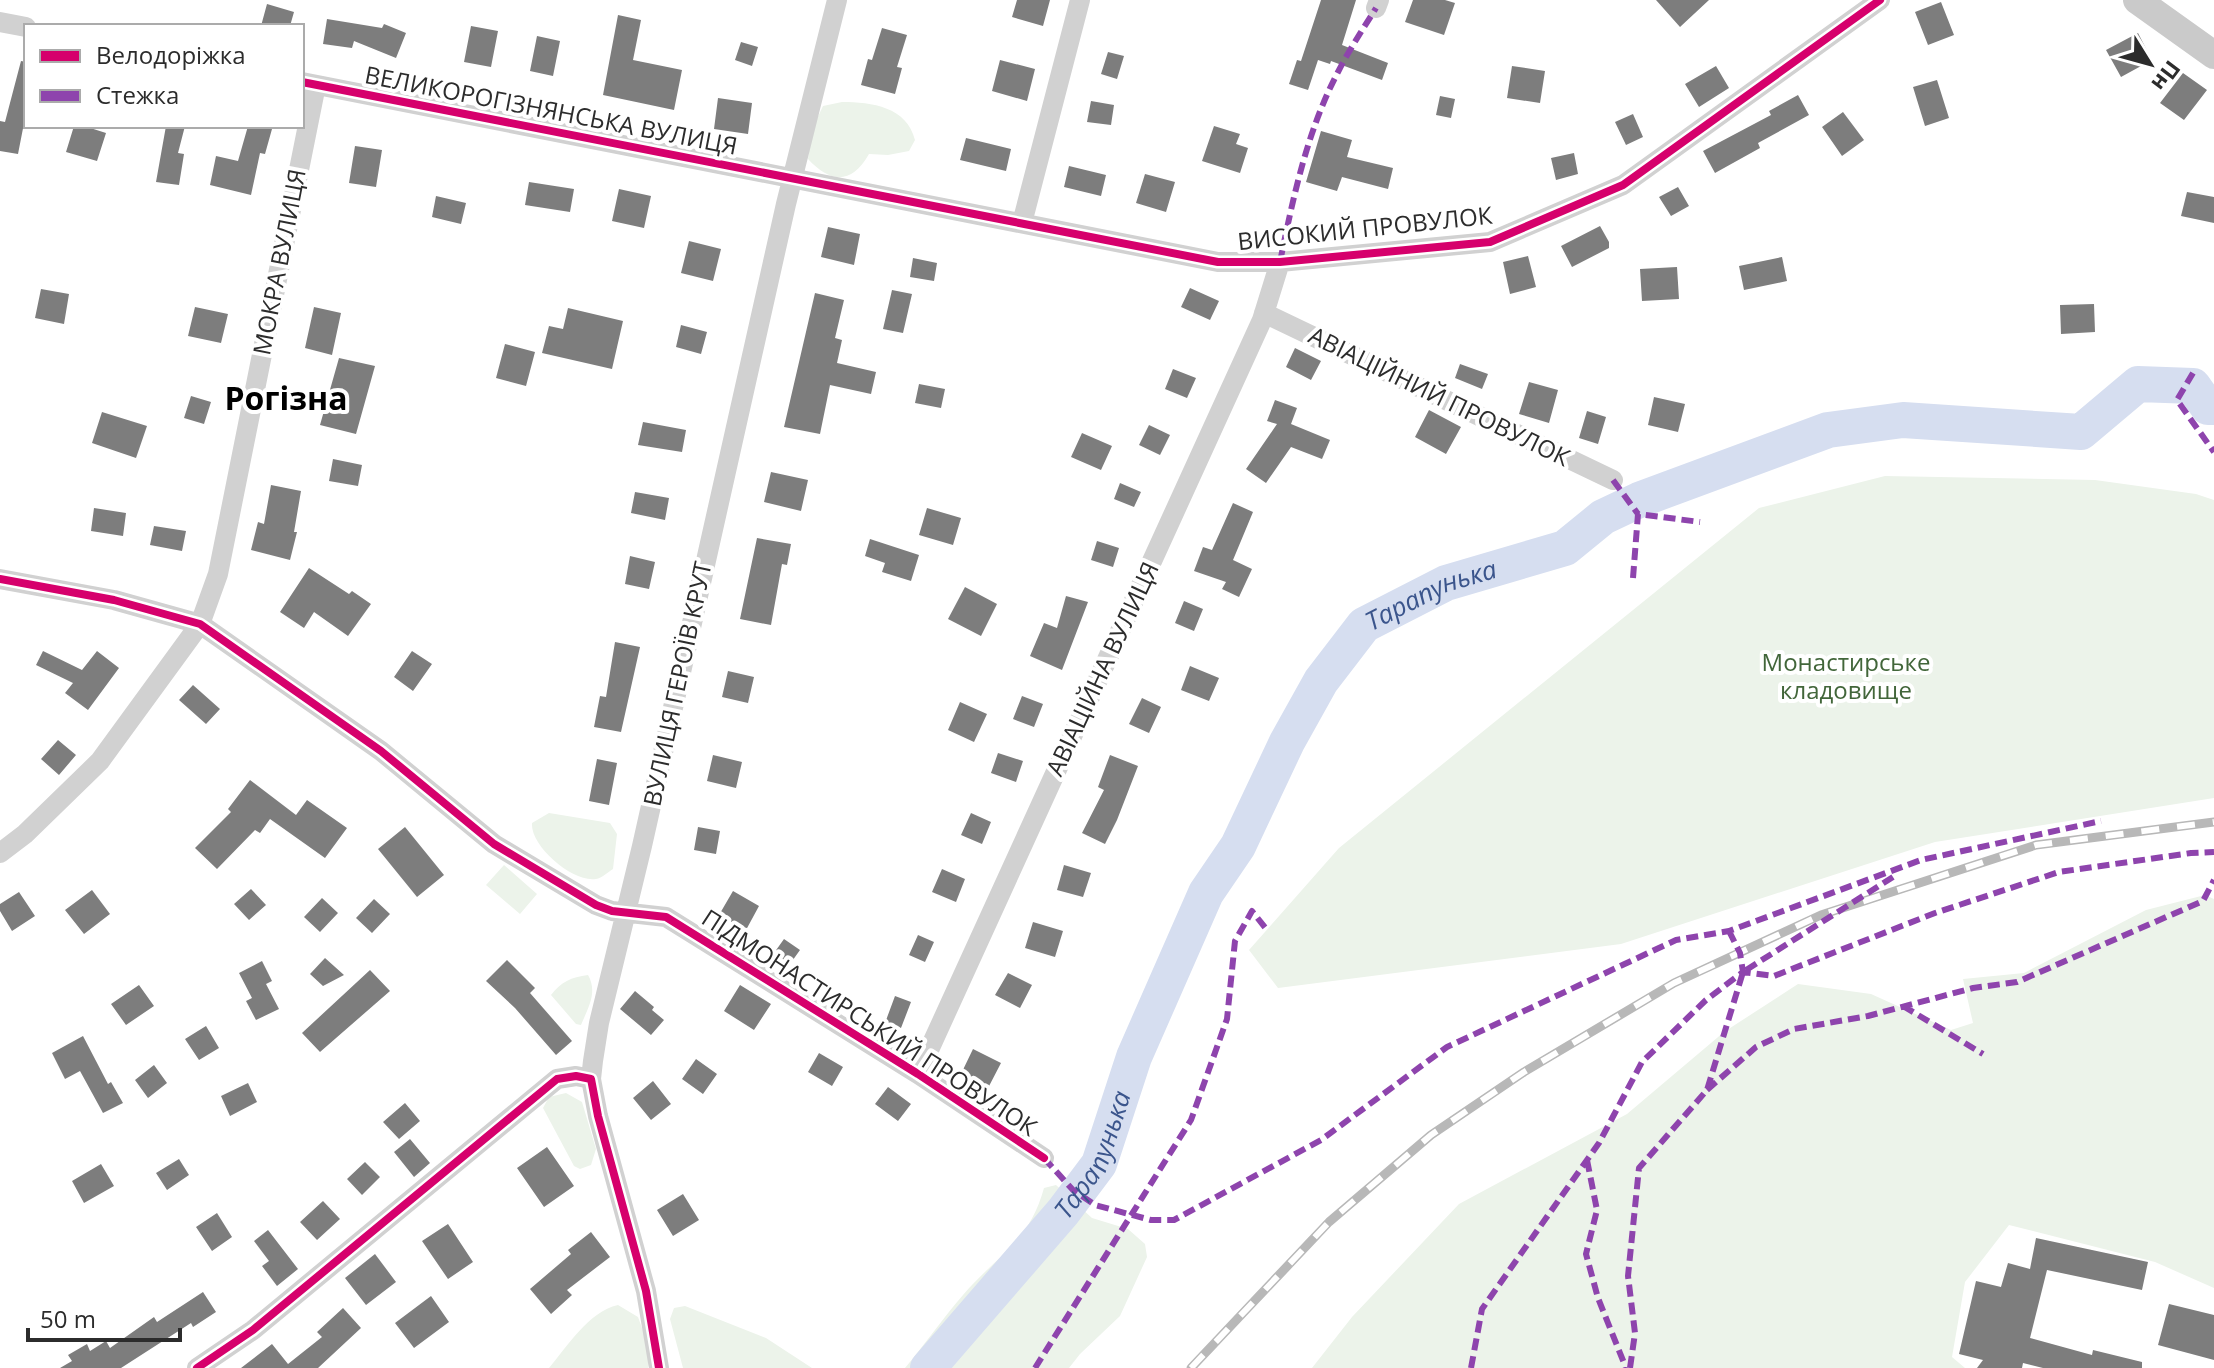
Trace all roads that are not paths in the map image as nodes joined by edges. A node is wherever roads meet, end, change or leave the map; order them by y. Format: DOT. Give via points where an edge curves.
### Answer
graph roads {
  1 [pos="837,0"];
  2 [pos="1080,0"];
  3 [pos="1880,0"];
  4 [pos="2137,0"];
  5 [pos="0,22"];
  6 [pos="24,27"];
  7 [pos="2214,55"];
  8 [pos="309,84"];
  9 [pos="304,111"];
  10 [pos="301,128"];
  11 [pos="791,180"];
  12 [pos="1022,223"];
  13 [pos="1280,262"];
  14 [pos="1264,313"];
  15 [pos="1613,480"];
  16 [pos="0,579"];
  17 [pos="200,624"];
  18 [pos="0,853"];
  19 [pos="626,912"];
  20 [pos="918,1074"];
  21 [pos="591,1079"];
  22 [pos="1044,1158"];
  23 [pos="197,1368"];
  24 [pos="659,1368"];
  1 -- 11 [label="street, ВУЛИЦЯ ГЕРОЇВ КРУТ"];
  2 -- 12 [label="street"];
  3 -- 13 [label="street, ВИСОКИЙ ПРОВУЛОК" via="1623,185 1490,242"];
  4 -- 7 [label="street"];
  5 -- 6 [label="street"];
  8 -- 9 [label="street, МОКРА ВУЛИЦЯ"];
  8 -- 11 [label="street, ВЕЛИКОРОГІЗНЯНСЬКА ВУЛИЦЯ"];
  10 -- 17 [label="street, МОКРА ВУЛИЦЯ" via="218,574"];
  11 -- 12 [label="street, ВИСОКИЙ ПРОВУЛОК"];
  11 -- 19 [label="street, ВУЛИЦЯ ГЕРОЇВ КРУТ"];
  12 -- 13 [label="street, ВИСОКИЙ ПРОВУЛОК" via="1218,262"];
  13 -- 14 [label="street, АВІАЦІЙНА ВУЛИЦЯ"];
  14 -- 15 [label="street, АВІАЦІЙНИЙ ПРОВУЛОК"];
  14 -- 20 [label="street, АВІАЦІЙНА ВУЛИЦЯ"];
  16 -- 17 [label="street, ПІДМОНАСТИРСЬКИЙ ПРОВУЛОК" via="114,600"];
  17 -- 18 [label="street, МОКРА ВУЛИЦЯ" via="100,761"];
  17 -- 19 [label="street, ПІДМОНАСТИРСЬКИЙ ПРОВУЛОК" via="381,751 494,844 596,905"];
  19 -- 20 [label="street, ПІДМОНАСТИРСЬКИЙ ПРОВУЛОК" via="666,917"];
  19 -- 21 [label="street, ВУЛИЦЯ ГЕРОЇВ КРУТ"];
  20 -- 22 [label="street, ПІДМОНАСТИРСЬКИЙ ПРОВУЛОК"];
  21 -- 23 [label="street" via="557,1079 253,1330"];
  21 -- 24 [label="street, ВУЛИЦЯ ГЕРОЇВ КРУТ" via="646,1291"];
}
